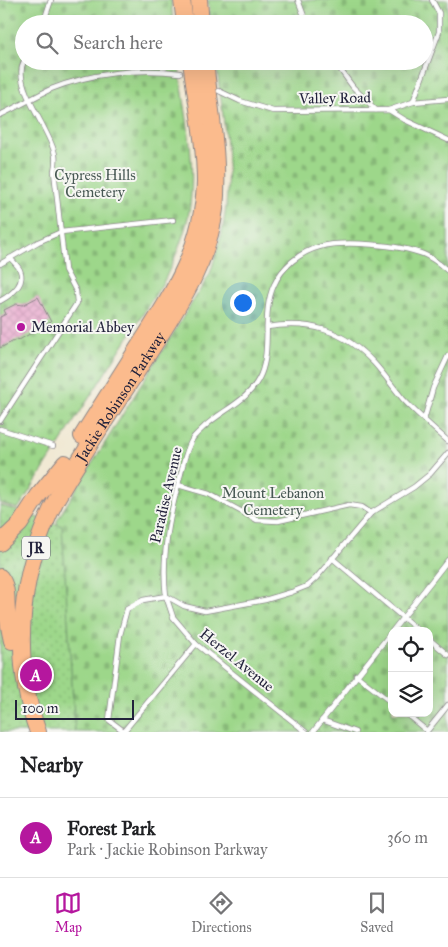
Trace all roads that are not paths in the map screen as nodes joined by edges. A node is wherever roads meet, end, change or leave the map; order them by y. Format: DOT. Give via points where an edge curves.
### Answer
graph roads {
  1 [pos="50,0"];
  2 [pos="182,0"];
  3 [pos="199,0"];
  4 [pos="298,0"];
  5 [pos="432,0"];
  6 [pos="46,15"];
  7 [pos="184,15"];
  8 [pos="200,15"];
  9 [pos="304,15"];
  10 [pos="433,48"];
  11 [pos="20,70"];
  12 [pos="155,70"];
  13 [pos="186,70"];
  14 [pos="206,70"];
  15 [pos="341,70"];
  16 [pos="425,70"];
  17 [pos="219,90"];
  18 [pos="448,99"];
  19 [pos="30,100"];
  20 [pos="413,102"];
  21 [pos="376,110"];
  22 [pos="389,110"];
  23 [pos="0,115"];
  24 [pos="448,140"];
  25 [pos="173,220"];
  26 [pos="61,232"];
  27 [pos="10,258"];
  28 [pos="0,264"];
  29 [pos="448,271"];
  30 [pos="0,301"];
  31 [pos="267,327"];
  32 [pos="448,356"];
  33 [pos="424,420"];
  34 [pos="0,422"];
  35 [pos="0,429"];
  36 [pos="448,441"];
  37 [pos="53,446"];
  38 [pos="448,453"];
  39 [pos="65,463"];
  40 [pos="178,485"];
  41 [pos="371,513"];
  42 [pos="0,543"];
  43 [pos="332,558"];
  44 [pos="448,560"];
  45 [pos="0,576"];
  46 [pos="166,596"];
  47 [pos="402,617"];
  48 [pos="414,627"];
  49 [pos="12,641"];
  50 [pos="433,642"];
  51 [pos="196,644"];
  52 [pos="448,655"];
  53 [pos="356,675"];
  54 [pos="388,700"];
  55 [pos="448,705"];
  56 [pos="409,717"];
  57 [pos="322,720"];
  58 [pos="427,731"];
  59 [pos="28,732"];
  60 [pos="38,732"];
  61 [pos="125,732"];
  62 [pos="306,732"];
  63 [pos="313,732"];
  64 [pos="355,732"];
  1 -- 6 [label="lane"];
  2 -- 7 [label="highway"];
  3 -- 8 [label="highway"];
  4 -- 9 [label="lane"];
  5 -- 10 [label="lane" via="439,13 439,32"];
  11 -- 19 [label="lane"];
  12 -- 19 [label="lane" via="115,73 52,89"];
  13 -- 39 [label="highway, Jackie Robinson Parkway / JR" via="204,171 204,196 194,248 173,293"];
  14 -- 60 [label="highway, Jackie Robinson Parkway / JR" via="216,174 214,211 206,248 188,290 57,498 30,566 23,617 23,655 29,699"];
  15 -- 21 [label="lane"];
  16 -- 20 [label="lane"];
  17 -- 21 [label="lane, Valley Road" via="240,101 273,111"];
  18 -- 20 [label="lane"];
  19 -- 23 [label="lane"];
  19 -- 26 [label="lane" via="55,155"];
  20 -- 22 [label="lane"];
  21 -- 22 [label="lane, Valley Road"];
  22 -- 24 [label="lane, Valley Road"];
  25 -- 26 [label="lane"];
  26 -- 27 [label="lane"];
  26 -- 34 [label="lane" via="66,270 76,291 77,303"];
  27 -- 28 [label="lane"];
  27 -- 30 [label="lane" via="20,270 22,279 18,289"];
  29 -- 31 [label="lane, Paradise Avenue" via="425,255 411,250 359,244 320,246 293,260 284,270 270,298"];
  31 -- 33 [label="lane" via="307,325 326,329 352,344 374,362"];
  31 -- 40 [label="lane, Paradise Avenue" via="261,374 250,392 193,438 186,451"];
  32 -- 33 [label="lane" via="433,388"];
  33 -- 36 [label="lane"];
  35 -- 37 [label="lane"];
  38 -- 41 [label="lane" via="414,487"];
  39 -- 42 [label="highway" via="20,524"];
  39 -- 49 [label="highway, Jackie Robinson Parkway / JR" via="37,514 23,556"];
  40 -- 41 [label="lane" via="209,494 257,520 278,521 349,505 362,507"];
  40 -- 46 [label="lane, Paradise Avenue" via="166,549"];
  41 -- 43 [label="lane"];
  43 -- 46 [label="lane" via="306,586 264,600 205,612"];
  43 -- 47 [label="lane"];
  44 -- 47 [label="lane"];
  45 -- 49 [label="highway" via="6,590"];
  46 -- 51 [label="lane, Herzel Avenue" via="173,617"];
  46 -- 61 [label="lane" via="143,600 127,609 120,635 109,720"];
  47 -- 48 [label="lane"];
  47 -- 53 [label="lane"];
  49 -- 59 [label="highway, Jackie Robinson Parkway / JR" via="16,685"];
  50 -- 52 [label="lane"];
  51 -- 61 [label="lane"];
  51 -- 62 [label="lane, Herzel Avenue"];
  53 -- 54 [label="lane"];
  53 -- 57 [label="lane"];
  55 -- 58 [label="lane"];
  56 -- 58 [label="lane"];
  57 -- 63 [label="lane"];
  57 -- 64 [label="lane"];
}
